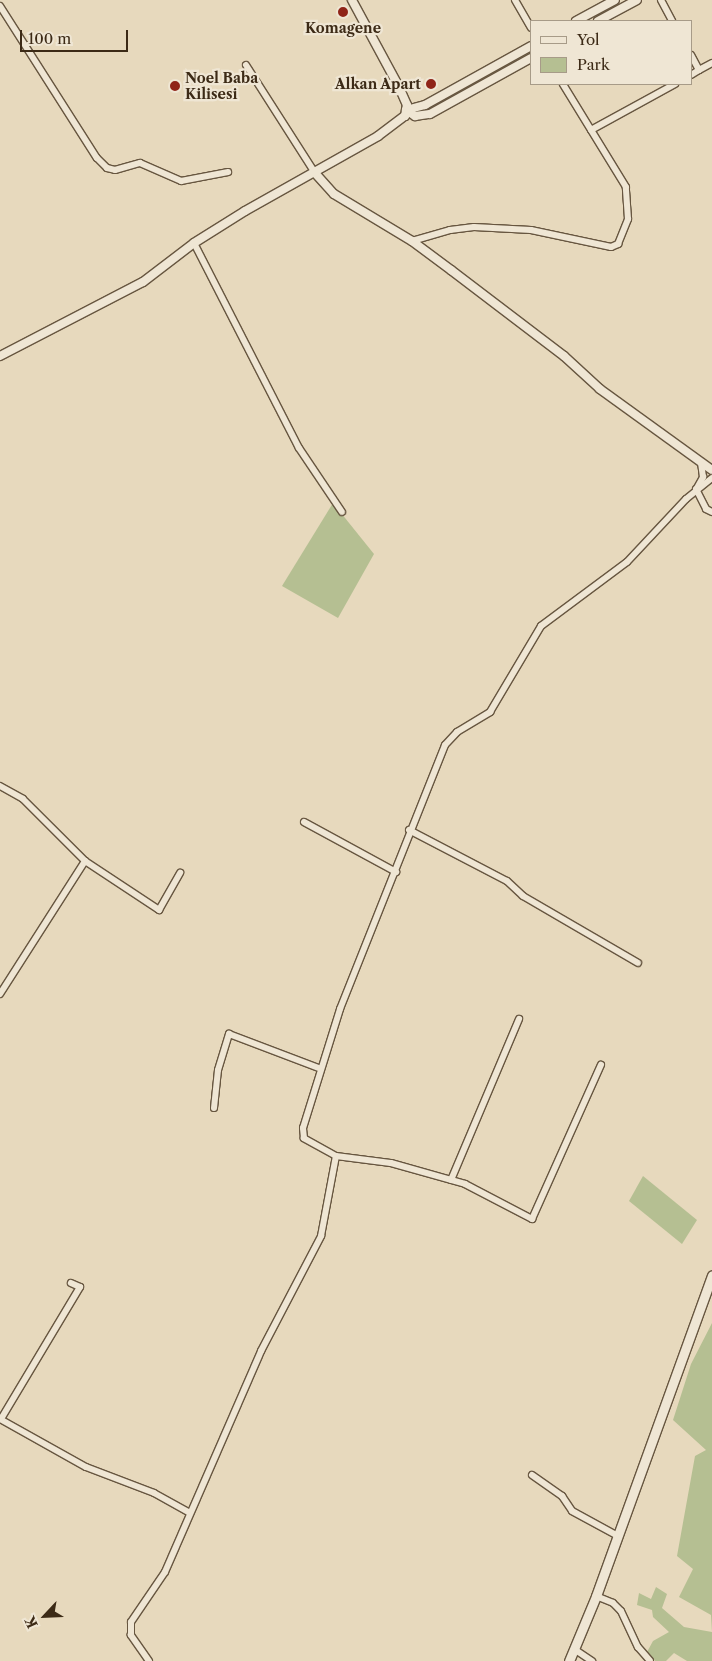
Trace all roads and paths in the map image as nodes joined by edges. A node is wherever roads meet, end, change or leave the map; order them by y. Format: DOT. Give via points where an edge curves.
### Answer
graph roads {
  1 [pos="352,0"];
  2 [pos="515,0"];
  3 [pos="615,0"];
  4 [pos="637,0"];
  5 [pos="660,0"];
  6 [pos="0,6"];
  7 [pos="578,20"];
  8 [pos="600,20"];
  9 [pos="671,20"];
  10 [pos="530,26"];
  11 [pos="530,47"];
  12 [pos="692,57"];
  13 [pos="530,59"];
  14 [pos="712,63"];
  15 [pos="246,65"];
  16 [pos="699,70"];
  17 [pos="692,74"];
  18 [pos="564,85"];
  19 [pos="673,85"];
  20 [pos="406,110"];
  21 [pos="591,130"];
  22 [pos="228,172"];
  23 [pos="314,173"];
  24 [pos="412,241"];
  25 [pos="194,243"];
  26 [pos="0,356"];
  27 [pos="700,462"];
  28 [pos="712,470"];
  29 [pos="712,478"];
  30 [pos="696,489"];
  31 [pos="342,512"];
  32 [pos="712,512"];
  33 [pos="0,786"];
  34 [pos="304,822"];
  35 [pos="409,830"];
  36 [pos="85,861"];
  37 [pos="396,872"];
  38 [pos="180,873"];
  39 [pos="638,963"];
  40 [pos="0,994"];
  41 [pos="519,1019"];
  42 [pos="601,1065"];
  43 [pos="321,1069"];
  44 [pos="214,1108"];
  45 [pos="336,1156"];
  46 [pos="451,1180"];
  47 [pos="712,1275"];
  48 [pos="71,1283"];
  49 [pos="0,1419"];
  50 [pos="532,1475"];
  51 [pos="190,1513"];
  52 [pos="616,1535"];
  53 [pos="596,1596"];
  54 [pos="574,1649"];
  55 [pos="149,1661"];
  56 [pos="569,1661"];
  57 [pos="592,1661"];
  58 [pos="650,1661"];
  1 -- 20 [label="street" via="399,87"];
  2 -- 10 [label="street"];
  3 -- 7 [label="street"];
  4 -- 8 [label="street"];
  5 -- 9 [label="street"];
  6 -- 22 [label="street" via="97,158 107,168 115,170 140,162 181,180"];
  11 -- 20 [label="street" via="425,105"];
  12 -- 16 [label="street"];
  13 -- 20 [label="street" via="430,114 415,116"];
  14 -- 16 [label="street"];
  15 -- 23 [label="street"];
  16 -- 17 [label="street"];
  18 -- 21 [label="street"];
  19 -- 21 [label="street"];
  20 -- 23 [label="street" via="398,122"];
  21 -- 24 [label="street" via="628,195 628,219 618,244 611,247 531,230 474,227"];
  23 -- 24 [label="street" via="342,199"];
  23 -- 25 [label="street"];
  24 -- 27 [label="street" via="564,356 600,389"];
  25 -- 26 [label="street" via="143,282"];
  25 -- 31 [label="street" via="299,448"];
  27 -- 28 [label="street"];
  27 -- 30 [label="street" via="703,477"];
  29 -- 30 [label="street"];
  30 -- 32 [label="street" via="706,509"];
  30 -- 35 [label="street" via="627,562 541,626 490,712 457,732 444,745"];
  33 -- 36 [label="street" via="23,799"];
  34 -- 37 [label="street"];
  35 -- 37 [label="street"];
  35 -- 39 [label="street" via="507,881 524,896"];
  36 -- 38 [label="street" via="159,910"];
  36 -- 40 [label="street"];
  37 -- 43 [label="street" via="340,1009"];
  41 -- 46 [label="street"];
  42 -- 46 [label="street" via="532,1220 497,1198"];
  43 -- 44 [label="street" via="229,1034 218,1070"];
  43 -- 45 [label="street" via="302,1128 304,1138"];
  45 -- 46 [label="street" via="392,1163"];
  45 -- 51 [label="street" via="321,1236 261,1351 225,1440"];
  47 -- 52 [label="main road"];
  48 -- 49 [label="street" via="80,1287"];
  49 -- 51 [label="street" via="86,1467 154,1493"];
  50 -- 52 [label="street" via="562,1496 572,1510"];
  51 -- 55 [label="street" via="165,1572 131,1622 131,1635"];
  52 -- 53 [label="main road"];
  53 -- 54 [label="main road"];
  53 -- 58 [label="street" via="613,1603 621,1611 638,1647"];
  54 -- 56 [label="main road"];
  54 -- 57 [label="street"];
}
